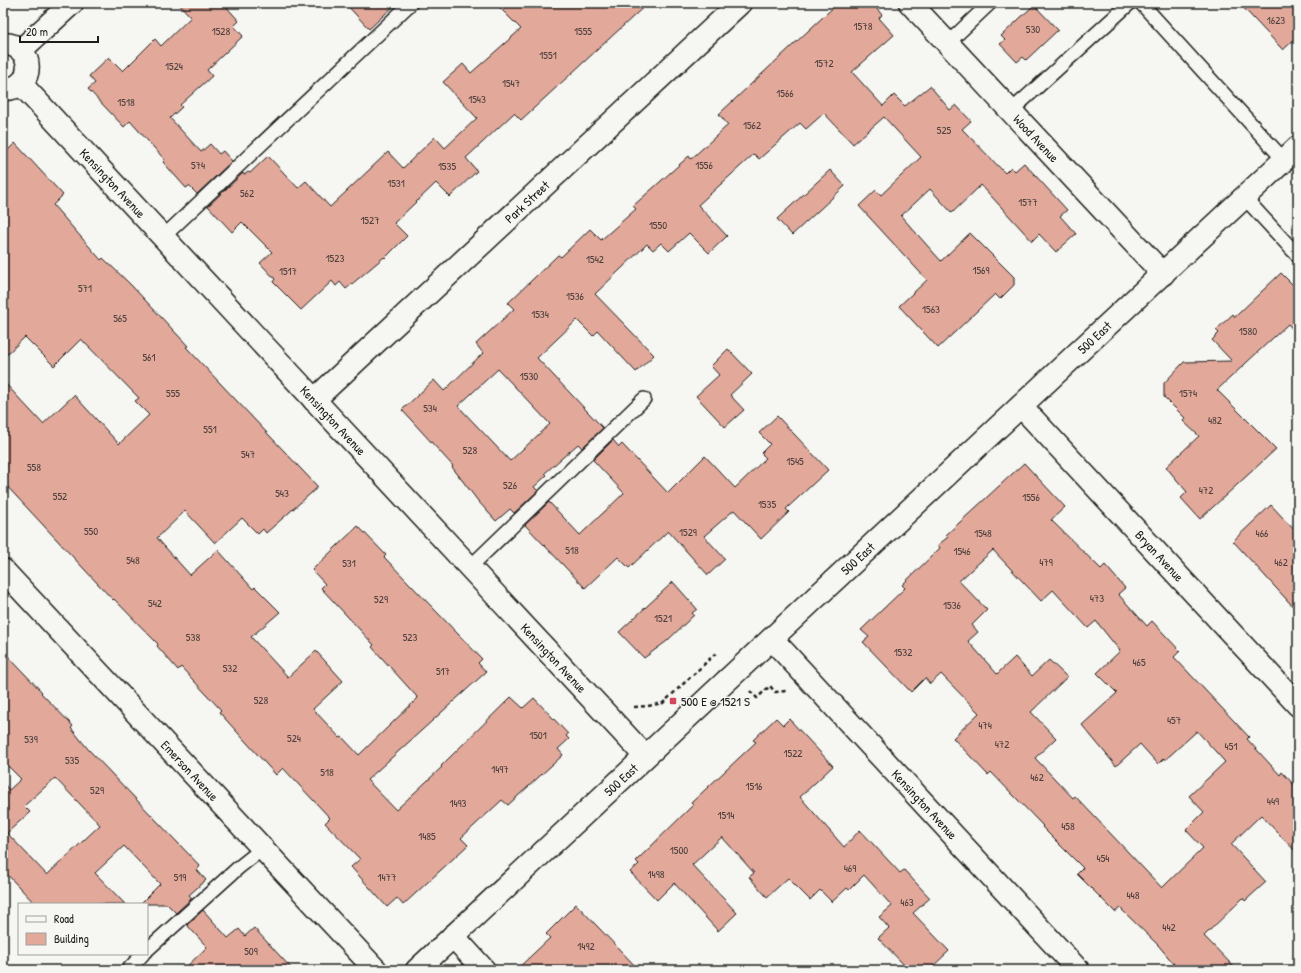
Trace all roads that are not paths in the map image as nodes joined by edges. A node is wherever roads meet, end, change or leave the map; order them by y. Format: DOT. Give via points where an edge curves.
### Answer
graph roads {
  1 [pos="72,3"];
  2 [pos="411,3"];
  3 [pos="740,3"];
  4 [pos="910,3"];
  5 [pos="990,3"];
  6 [pos="1130,3"];
  7 [pos="1141,3"];
  8 [pos="948,43"];
  9 [pos="12,47"];
  10 [pos="12,87"];
  11 [pos="1011,111"];
  12 [pos="1291,153"];
  13 [pos="1244,197"];
  14 [pos="163,237"];
  15 [pos="1298,256"];
  16 [pos="1163,274"];
  17 [pos="644,399"];
  18 [pos="314,400"];
  19 [pos="1021,406"];
  20 [pos="470,567"];
  21 [pos="3,570"];
  22 [pos="772,639"];
  23 [pos="1298,705"];
  24 [pos="646,756"];
  25 [pos="262,848"];
  26 [pos="453,936"];
  27 [pos="148,949"];
  28 [pos="142,955"];
  29 [pos="128,970"];
  30 [pos="376,970"];
  31 [pos="417,970"];
  32 [pos="484,970"];
  33 [pos="1078,970"];
  1 -- 9 [label="street"];
  2 -- 14 [label="lane"];
  3 -- 18 [label="street, Park Street"];
  4 -- 8 [label="street, Wood Avenue"];
  5 -- 8 [label="lane"];
  6 -- 11 [label="lane"];
  7 -- 12 [label="lane"];
  8 -- 11 [label="street, Wood Avenue"];
  9 -- 10 [label="street" via="26,57 28,71"];
  10 -- 14 [label="street, Kensington Avenue"];
  11 -- 16 [label="street, Wood Avenue"];
  12 -- 13 [label="street, 500 East"];
  13 -- 15 [label="lane"];
  13 -- 16 [label="street, 500 East"];
  14 -- 18 [label="street, Kensington Avenue"];
  16 -- 19 [label="street, 500 East"];
  17 -- 20 [label="lane"];
  18 -- 20 [label="street, Kensington Avenue"];
  19 -- 22 [label="street, 500 East"];
  19 -- 23 [label="street, Bryan Avenue"];
  20 -- 24 [label="street, Kensington Avenue"];
  21 -- 25 [label="street, Emerson Avenue"];
  22 -- 24 [label="street, 500 East"];
  22 -- 33 [label="street, Kensington Avenue"];
  24 -- 26 [label="street, 500 East"];
  25 -- 27 [label="lane"];
  25 -- 30 [label="street, Emerson Avenue"];
  26 -- 31 [label="street, 500 East"];
  26 -- 32 [label="street"];
  28 -- 29 [label="lane"];
}
